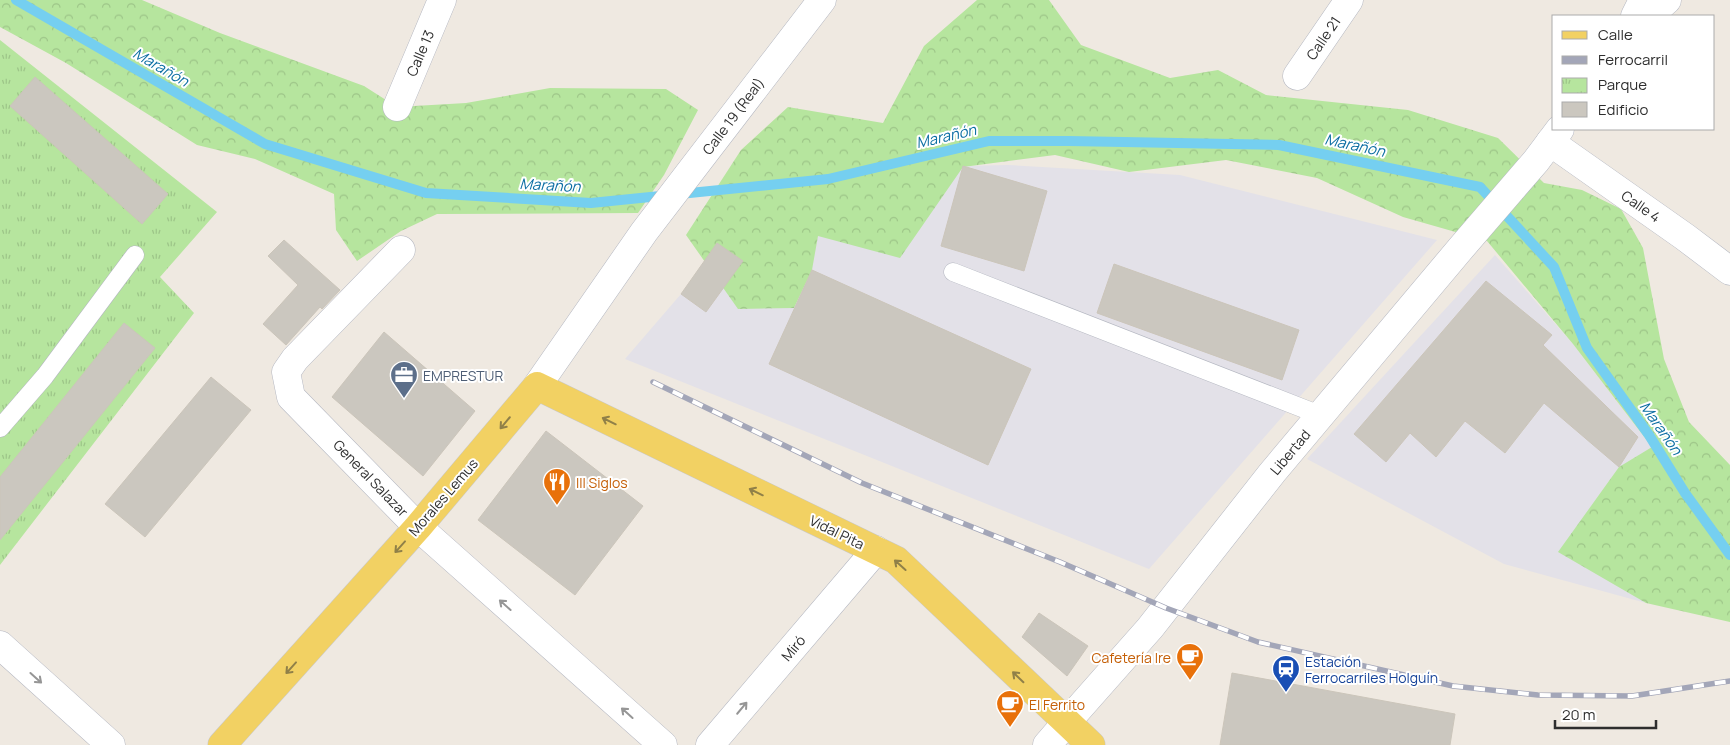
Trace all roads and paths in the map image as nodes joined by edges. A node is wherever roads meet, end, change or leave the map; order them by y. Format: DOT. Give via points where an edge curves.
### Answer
graph roads {
  1 [pos="442,0"];
  2 [pos="1349,0"];
  3 [pos="1643,0"];
  4 [pos="1667,0"];
  5 [pos="817,1"];
  6 [pos="1636,15"];
  7 [pos="1651,15"];
  8 [pos="1297,76"];
  9 [pos="397,106"];
  10 [pos="1549,144"];
  11 [pos="644,232"];
  12 [pos="401,250"];
  13 [pos="136,254"];
  14 [pos="1730,271"];
  15 [pos="953,272"];
  16 [pos="537,386"];
  17 [pos="1320,415"];
  18 [pos="0,428"];
  19 [pos="418,527"];
  20 [pos="876,550"];
  21 [pos="0,645"];
  22 [pos="1066,723"];
  23 [pos="111,745"];
  24 [pos="222,745"];
  25 [pos="663,745"];
  26 [pos="710,745"];
  27 [pos="1047,745"];
  28 [pos="1091,745"];
  1 -- 9 [label="street, Calle 13"];
  2 -- 8 [label="street, Calle 21"];
  3 -- 6 [label="street"];
  4 -- 7 [label="street"];
  5 -- 11 [label="street, Calle 19 (Real)"];
  10 -- 14 [label="street, Calle 4"];
  10 -- 17 [label="street, Libertad"];
  11 -- 16 [label="street, Morales Lemus"];
  12 -- 19 [label="street, General Salazar" via="286,372 292,397"];
  13 -- 18 [label="lane" via="45,376"];
  15 -- 17 [label="lane"];
  16 -- 19 [label="main road, Morales Lemus, one-way"];
  20 -- 16 [label="main road, Vidal Pita, one-way"];
  17 -- 22 [label="street, Libertad" via="1150,628"];
  19 -- 24 [label="main road, Morales Lemus, one-way"];
  25 -- 19 [label="street, General Salazar, one-way"];
  22 -- 20 [label="main road, Vidal Pita, one-way" via="896,560"];
  26 -- 20 [label="street, Miró, one-way"];
  21 -- 23 [label="street, one-way"];
  22 -- 27 [label="street, Libertad"];
  22 -- 28 [label="main road, Vidal Pita"];
}
